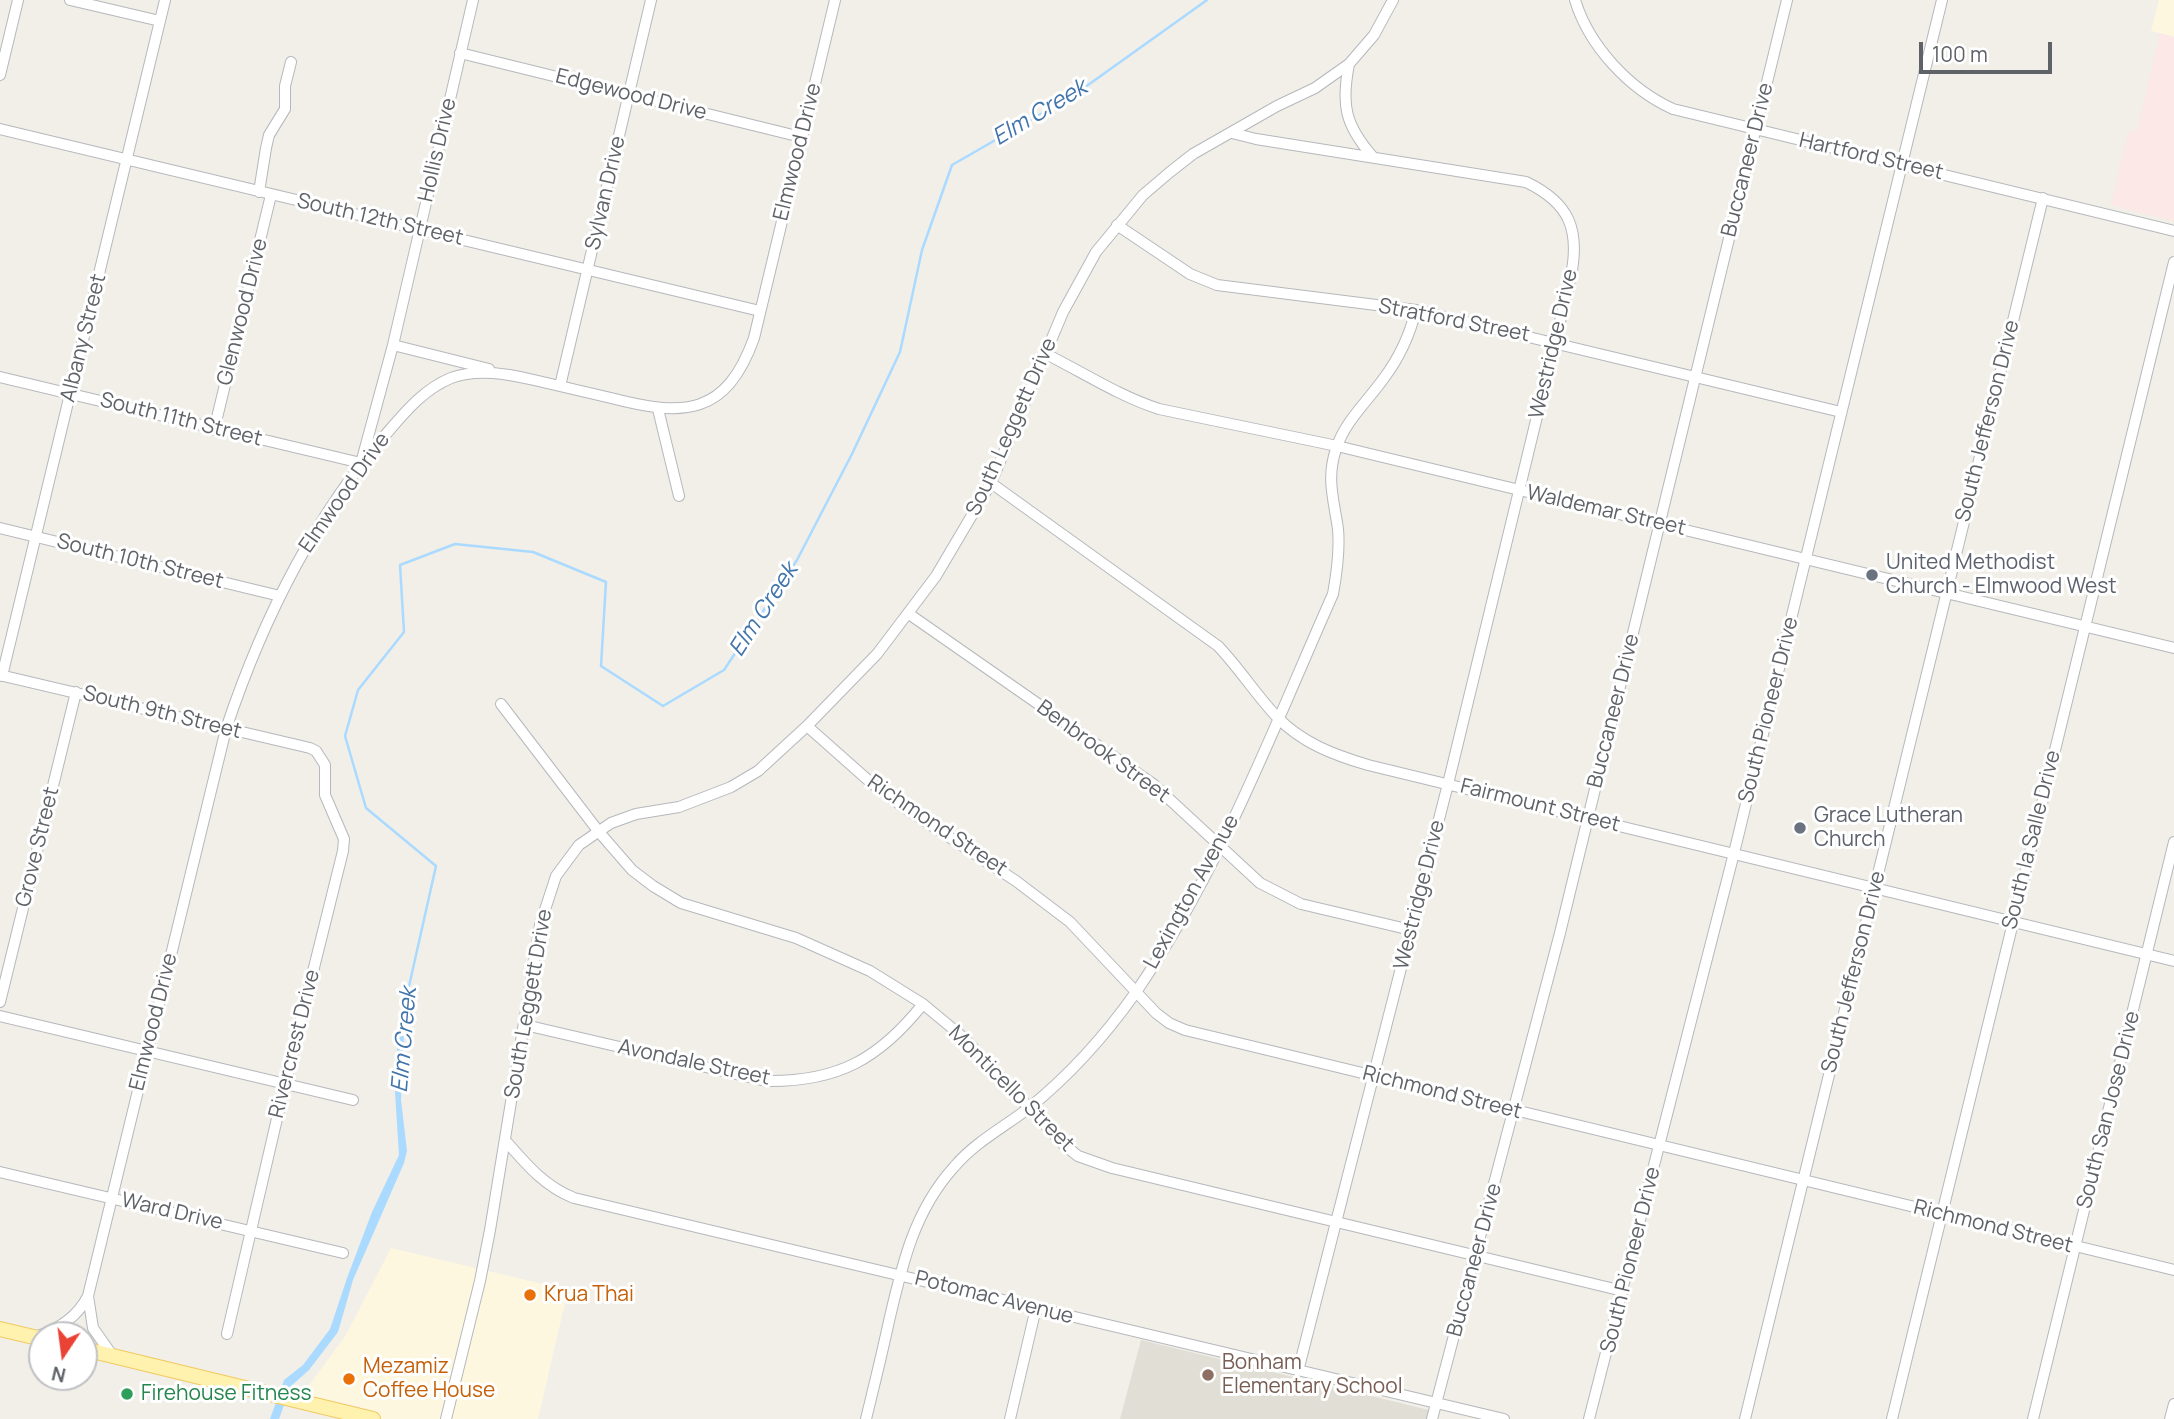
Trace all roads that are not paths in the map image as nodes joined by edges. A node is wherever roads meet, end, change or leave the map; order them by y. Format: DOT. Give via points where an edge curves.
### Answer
graph roads {
  1 [pos="18,0"];
  2 [pos="70,0"];
  3 [pos="165,0"];
  4 [pos="473,0"];
  5 [pos="651,0"];
  6 [pos="835,0"];
  7 [pos="1393,0"];
  8 [pos="1575,0"];
  9 [pos="1787,0"];
  10 [pos="1942,0"];
  11 [pos="160,21"];
  12 [pos="460,53"];
  13 [pos="291,62"];
  14 [pos="1349,64"];
  15 [pos="0,75"];
  16 [pos="629,94"];
  17 [pos="0,129"];
  18 [pos="1756,129"];
  19 [pos="1232,133"];
  20 [pos="802,137"];
  21 [pos="1373,156"];
  22 [pos="127,159"];
  23 [pos="1902,164"];
  24 [pos="265,193"];
  25 [pos="2043,198"];
  26 [pos="1117,225"];
  27 [pos="419,229"];
  28 [pos="2174,231"];
  29 [pos="2174,262"];
  30 [pos="588,270"];
  31 [pos="1416,310"];
  32 [pos="760,311"];
  33 [pos="1554,342"];
  34 [pos="393,345"];
  35 [pos="1046,355"];
  36 [pos="507,373"];
  37 [pos="0,377"];
  38 [pos="1696,377"];
  39 [pos="561,386"];
  40 [pos="71,393"];
  41 [pos="658,409"];
  42 [pos="1841,412"];
  43 [pos="214,430"];
  44 [pos="1337,446"];
  45 [pos="361,463"];
  46 [pos="991,483"];
  47 [pos="1519,490"];
  48 [pos="679,496"];
  49 [pos="1659,523"];
  50 [pos="0,528"];
  51 [pos="35,536"];
  52 [pos="1806,560"];
  53 [pos="1946,593"];
  54 [pos="279,596"];
  55 [pos="909,614"];
  56 [pos="2085,625"];
  57 [pos="2174,648"];
  58 [pos="1,675"];
  59 [pos="76,692"];
  60 [pos="501,704"];
  61 [pos="1278,718"];
  62 [pos="807,726"];
  63 [pos="226,729"];
  64 [pos="320,757"];
  65 [pos="1448,784"];
  66 [pos="1588,818"];
  67 [pos="598,832"];
  68 [pos="2174,842"];
  69 [pos="1220,847"];
  70 [pos="1734,853"];
  71 [pos="1875,887"];
  72 [pos="2013,920"];
  73 [pos="1411,930"];
  74 [pos="2147,954"];
  75 [pos="2174,961"];
  76 [pos="1136,992"];
  77 [pos="0,1002"];
  78 [pos="923,1004"];
  79 [pos="0,1016"];
  80 [pos="525,1025"];
  81 [pos="146,1051"];
  82 [pos="1373,1076"];
  83 [pos="285,1084"];
  84 [pos="354,1100"];
  85 [pos="1030,1107"];
  86 [pos="1514,1110"];
  87 [pos="505,1140"];
  88 [pos="1660,1144"];
  89 [pos="0,1171"];
  90 [pos="1803,1181"];
  91 [pos="111,1198"];
  92 [pos="1941,1214"];
  93 [pos="1335,1222"];
  94 [pos="251,1231"];
  95 [pos="2075,1247"];
  96 [pos="343,1253"];
  97 [pos="1476,1256"];
  98 [pos="2174,1270"];
  99 [pos="900,1275"];
  100 [pos="1623,1291"];
  101 [pos="88,1296"];
  102 [pos="1036,1308"];
  103 [pos="68,1321"];
  104 [pos="0,1329"];
  105 [pos="227,1334"];
  106 [pos="28,1336"];
  107 [pos="98,1352"];
  108 [pos="112,1355"];
  109 [pos="1298,1371"];
  110 [pos="1436,1403"];
  111 [pos="2174,1404"];
  112 [pos="373,1419"];
  113 [pos="446,1419"];
  114 [pos="866,1419"];
  115 [pos="1010,1419"];
  116 [pos="1432,1419"];
  117 [pos="1504,1419"];
  118 [pos="1589,1419"];
  119 [pos="1745,1419"];
  120 [pos="1892,1419"];
  121 [pos="2033,1419"];
  122 [pos="2170,1419"];
  1 -- 15 [label="street"];
  2 -- 11 [label="street"];
  3 -- 11 [label="street, Albany Street"];
  4 -- 12 [label="street, Hollis Drive"];
  5 -- 16 [label="street, Sylvan Drive"];
  6 -- 20 [label="street, Elmwood Drive"];
  7 -- 14 [label="street, South Leggett Drive" via="1374,35"];
  8 -- 18 [label="street, Hartford Street" via="1595,41 1643,92 1672,109"];
  9 -- 18 [label="street, Buccaneer Drive"];
  10 -- 23 [label="street, South Pioneer Drive"];
  11 -- 22 [label="street, Albany Street"];
  12 -- 16 [label="street, Edgewood Drive"];
  12 -- 27 [label="street, Hollis Drive"];
  13 -- 24 [label="street, Glenwood Drive" via="285,109 265,148"];
  14 -- 19 [label="street, South Leggett Drive"];
  14 -- 21 [label="street" via="1348,120"];
  16 -- 20 [label="street, Edgewood Drive"];
  16 -- 30 [label="street, Sylvan Drive"];
  17 -- 22 [label="street, South 12th Street"];
  18 -- 23 [label="street, Hartford Street"];
  18 -- 38 [label="street, Buccaneer Drive"];
  19 -- 21 [label="street"];
  19 -- 26 [label="street, South Leggett Drive" via="1170,172"];
  20 -- 32 [label="street, Elmwood Drive"];
  21 -- 33 [label="street, Westridge Drive" via="1526,182 1546,191 1565,213 1574,243"];
  22 -- 24 [label="street, South 12th Street"];
  22 -- 40 [label="street, Albany Street"];
  23 -- 25 [label="street, Hartford Street"];
  23 -- 42 [label="street, South Pioneer Drive"];
  24 -- 27 [label="street, South 12th Street"];
  24 -- 43 [label="street, Glenwood Drive"];
  25 -- 28 [label="street, Hartford Street"];
  25 -- 53 [label="street, South Jefferson Drive"];
  26 -- 31 [label="street, Stratford Street" via="1190,274 1217,285"];
  26 -- 35 [label="street, South Leggett Drive" via="1079,280"];
  27 -- 30 [label="street, South 12th Street"];
  27 -- 34 [label="street, Hollis Drive"];
  29 -- 56 [label="street, South la Salle Drive"];
  30 -- 32 [label="street, South 12th Street"];
  30 -- 39 [label="street, Sylvan Drive"];
  31 -- 33 [label="street, Stratford Street"];
  31 -- 44 [label="street, Lexington Avenue" via="1386,376 1353,417"];
  32 -- 41 [label="street, Elmwood Drive" via="748,357 722,391 700,404"];
  33 -- 38 [label="street, Stratford Street"];
  33 -- 47 [label="street, Westridge Drive"];
  34 -- 36 [label="street"];
  34 -- 45 [label="street, Hollis Drive"];
  35 -- 44 [label="street, Waldemar Street" via="1159,409"];
  35 -- 46 [label="street, South Leggett Drive"];
  36 -- 39 [label="street, Elmwood Drive"];
  36 -- 45 [label="street, Elmwood Drive" via="452,377 436,386 419,398"];
  37 -- 40 [label="street, South 11th Street"];
  38 -- 42 [label="street, Stratford Street"];
  38 -- 49 [label="street, Buccaneer Drive"];
  39 -- 41 [label="street, Elmwood Drive"];
  40 -- 43 [label="street, South 11th Street"];
  40 -- 51 [label="street, Albany Street"];
  41 -- 48 [label="street"];
  42 -- 52 [label="street, South Pioneer Drive"];
  43 -- 45 [label="street, South 11th Street"];
  44 -- 47 [label="street, Waldemar Street"];
  44 -- 61 [label="street, Lexington Avenue" via="1331,481 1338,528 1336,579"];
  45 -- 54 [label="street, Elmwood Drive"];
  46 -- 55 [label="street, South Leggett Drive"];
  46 -- 61 [label="street, Fairmount Street" via="1218,646"];
  47 -- 49 [label="street, Waldemar Street"];
  47 -- 65 [label="street, Westridge Drive"];
  49 -- 52 [label="street, Waldemar Street"];
  49 -- 66 [label="street, Buccaneer Drive"];
  50 -- 51 [label="street, South 10th Street"];
  51 -- 54 [label="street, South 10th Street"];
  51 -- 58 [label="street, Albany Street"];
  52 -- 53 [label="street, Waldemar Street"];
  52 -- 70 [label="street, South Pioneer Drive"];
  53 -- 56 [label="street, Waldemar Street"];
  53 -- 71 [label="street, South Jefferson Drive"];
  54 -- 63 [label="street, Elmwood Drive"];
  55 -- 62 [label="street, South Leggett Drive"];
  55 -- 69 [label="street, Benbrook Street" via="1153,784"];
  56 -- 57 [label="street, Waldemar Street"];
  56 -- 72 [label="street, South la Salle Drive"];
  58 -- 59 [label="street, South 9th Street"];
  59 -- 63 [label="street, South 9th Street"];
  59 -- 77 [label="street, Grove Street"];
  60 -- 67 [label="street, Monticello Street"];
  61 -- 65 [label="street, Fairmount Street" via="1329,753"];
  61 -- 69 [label="street, Lexington Avenue"];
  62 -- 67 [label="street, South Leggett Drive" via="758,771 731,787 679,807 636,814"];
  62 -- 76 [label="street, Richmond Street" via="902,806 1070,922"];
  63 -- 64 [label="street, South 9th Street" via="310,748"];
  63 -- 81 [label="street, Elmwood Drive"];
  64 -- 83 [label="street, Rivercrest Drive" via="325,765 325,794 344,844"];
  65 -- 66 [label="street, Fairmount Street"];
  65 -- 73 [label="street, Westridge Drive"];
  66 -- 70 [label="street, Fairmount Street"];
  66 -- 86 [label="street, Buccaneer Drive"];
  67 -- 78 [label="street, Monticello Street" via="632,870 681,903 807,942 870,971"];
  67 -- 80 [label="street, South Leggett Drive" via="579,845 550,891 540,925"];
  68 -- 74 [label="street, South San Jose Drive"];
  69 -- 73 [label="street, Benbrook Street" via="1260,883 1301,904"];
  69 -- 76 [label="street, Lexington Avenue" via="1173,936"];
  70 -- 71 [label="street, Fairmount Street"];
  70 -- 88 [label="street, South Pioneer Drive"];
  71 -- 72 [label="street, Fairmount Street"];
  71 -- 90 [label="street, South Jefferson Drive"];
  72 -- 74 [label="street, Fairmount Street"];
  72 -- 92 [label="street, South la Salle Drive"];
  73 -- 82 [label="street, Westridge Drive"];
  74 -- 75 [label="street, Fairmount Street"];
  74 -- 95 [label="street, South San Jose Drive"];
  76 -- 82 [label="street, Richmond Street" via="1169,1023 1185,1030"];
  76 -- 85 [label="street, Lexington Avenue" via="1102,1039"];
  78 -- 80 [label="street, Avondale Street" via="903,1029 867,1057 839,1072 792,1082 766,1082"];
  78 -- 85 [label="street, Monticello Street" via="964,1038"];
  79 -- 81 [label="street"];
  80 -- 87 [label="street, South Leggett Drive"];
  81 -- 83 [label="street"];
  81 -- 91 [label="street, Elmwood Drive"];
  82 -- 86 [label="street, Richmond Street"];
  82 -- 93 [label="street, Westridge Drive"];
  83 -- 84 [label="street"];
  83 -- 94 [label="street, Rivercrest Drive"];
  85 -- 93 [label="street, Monticello Street" via="1063,1144 1092,1162"];
  85 -- 99 [label="street, Lexington Avenue" via="966,1154 940,1183 918,1220"];
  86 -- 88 [label="street, Richmond Street"];
  86 -- 97 [label="street, Buccaneer Drive"];
  87 -- 99 [label="street, Potomac Avenue" via="556,1191 575,1198"];
  87 -- 113 [label="street, South Leggett Drive" via="480,1280"];
  88 -- 90 [label="street, Richmond Street"];
  88 -- 100 [label="street, South Pioneer Drive"];
  89 -- 91 [label="street, Ward Drive"];
  90 -- 92 [label="street, Richmond Street"];
  90 -- 119 [label="street, South Jefferson Drive"];
  91 -- 94 [label="street, Ward Drive"];
  91 -- 101 [label="street, Elmwood Drive"];
  92 -- 95 [label="street, Richmond Street"];
  92 -- 120 [label="street, South la Salle Drive"];
  93 -- 97 [label="street, Monticello Street"];
  93 -- 109 [label="street, Westridge Drive"];
  94 -- 96 [label="street, Ward Drive"];
  94 -- 105 [label="street, Rivercrest Drive"];
  95 -- 98 [label="street, Richmond Street"];
  95 -- 121 [label="street, South San Jose Drive"];
  97 -- 100 [label="street, Monticello Street"];
  97 -- 110 [label="street, Buccaneer Drive"];
  99 -- 102 [label="street, Potomac Avenue"];
  99 -- 114 [label="street, Lexington Avenue"];
  100 -- 118 [label="street, South Pioneer Drive"];
  101 -- 103 [label="street, Elmwood Drive"];
  101 -- 108 [label="street, Elmwood Drive" via="93,1328"];
  102 -- 109 [label="street, Potomac Avenue"];
  102 -- 115 [label="street"];
  104 -- 106 [label="main road"];
  107 -- 108 [label="main road"];
  108 -- 112 [label="main road"];
  109 -- 110 [label="street, Potomac Avenue"];
  110 -- 116 [label="street, Buccaneer Drive"];
  110 -- 117 [label="street, Potomac Avenue"];
  111 -- 122 [label="street"];
}
